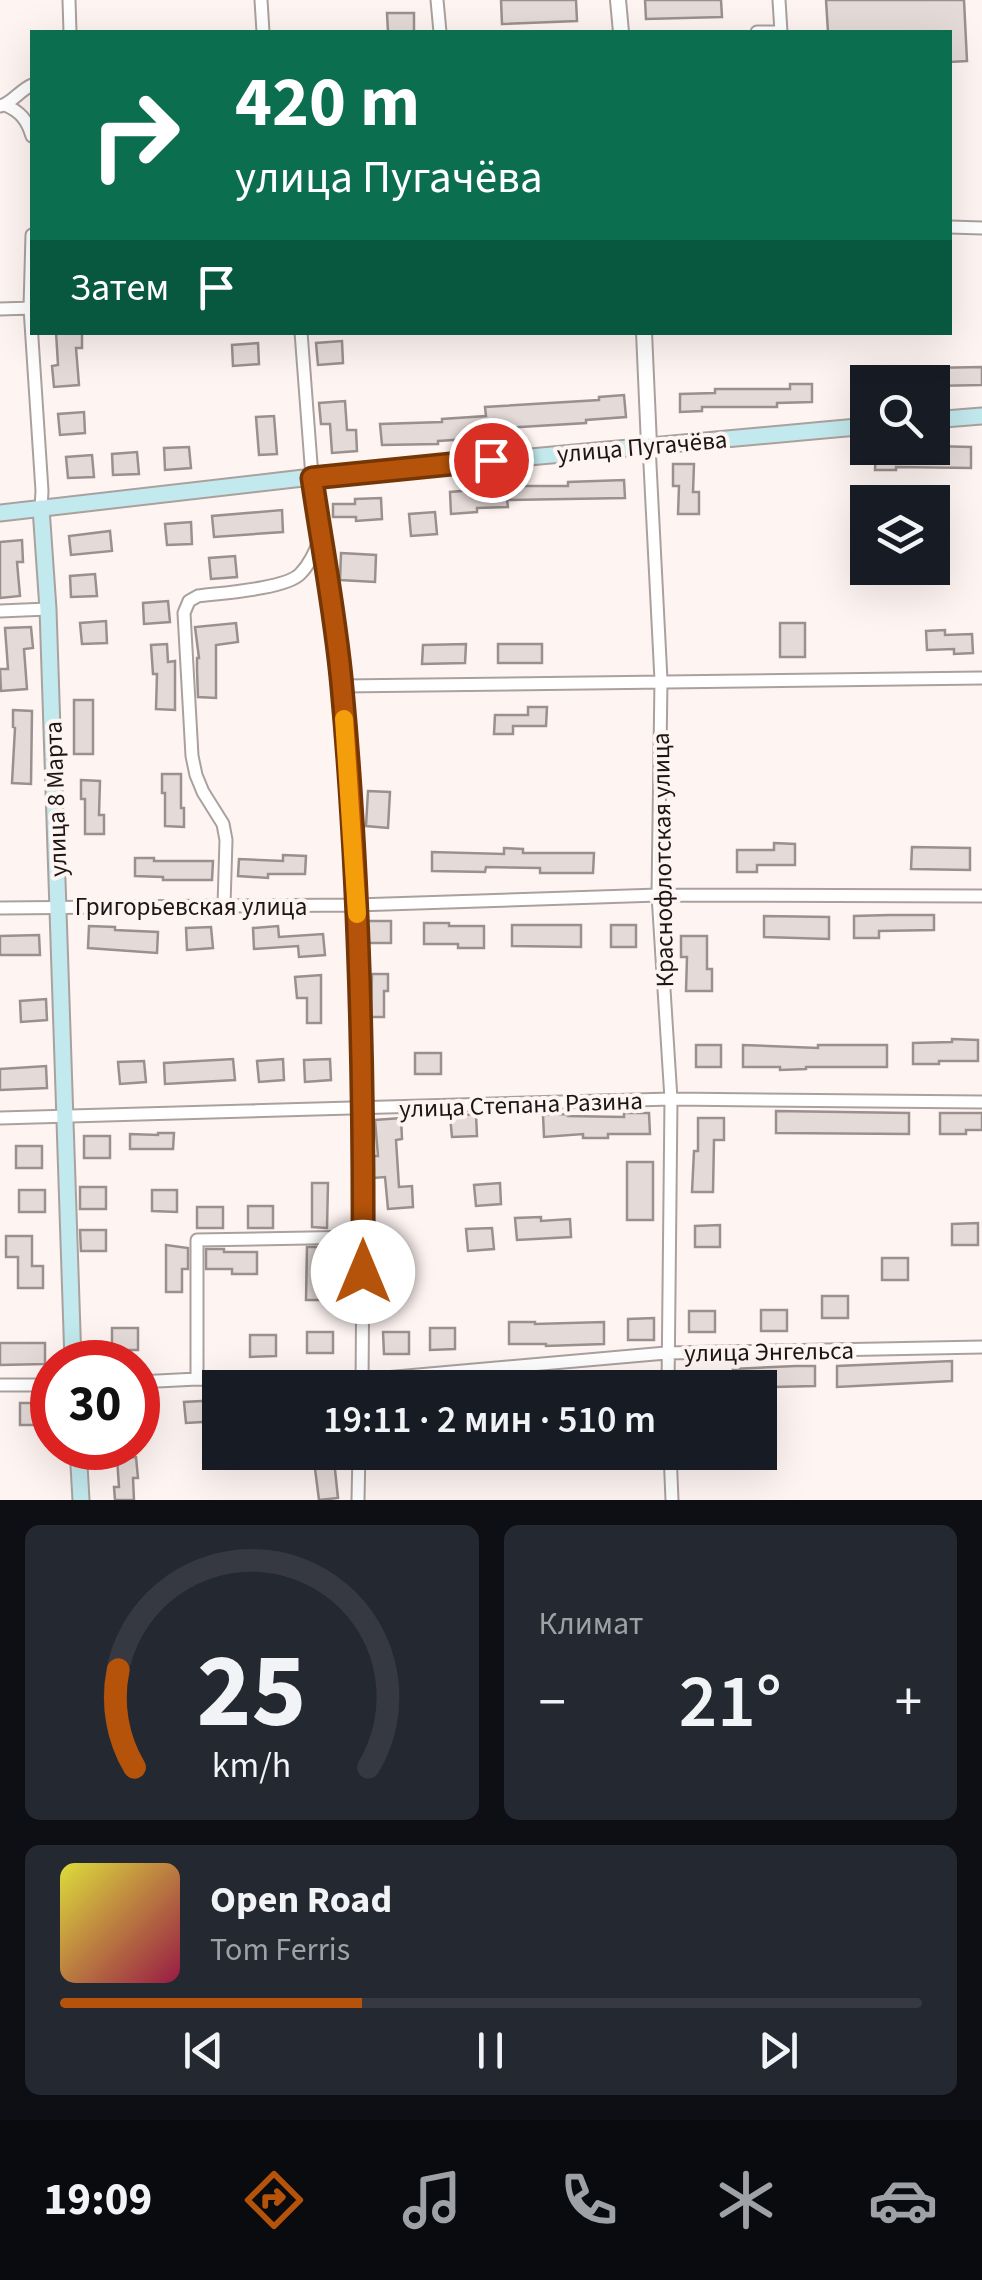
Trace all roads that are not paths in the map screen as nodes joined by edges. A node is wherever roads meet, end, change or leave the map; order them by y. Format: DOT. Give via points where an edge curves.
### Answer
graph roads {
  1 [pos="69,0"];
  2 [pos="261,0"];
  3 [pos="438,0"];
  4 [pos="618,0"];
  5 [pos="778,0"];
  6 [pos="70,30"];
  7 [pos="263,30"];
  8 [pos="440,30"];
  9 [pos="620,30"];
  10 [pos="781,30"];
  11 [pos="30,86"];
  12 [pos="2,105"];
  13 [pos="30,131"];
  14 [pos="952,227"];
  15 [pos="982,228"];
  16 [pos="0,308"];
  17 [pos="30,308"];
  18 [pos="33,335"];
  19 [pos="301,335"];
  20 [pos="644,335"];
  21 [pos="982,416"];
  22 [pos="950,419"];
  23 [pos="850,427"];
  24 [pos="649,444"];
  25 [pos="312,478"];
  26 [pos="41,508"];
  27 [pos="0,513"];
  28 [pos="320,538"];
  29 [pos="48,609"];
  30 [pos="0,610"];
  31 [pos="982,678"];
  32 [pos="661,680"];
  33 [pos="342,686"];
  34 [pos="658,895"];
  35 [pos="982,896"];
  36 [pos="224,905"];
  37 [pos="356,905"];
  38 [pos="58,906"];
  39 [pos="0,908"];
  40 [pos="671,1099"];
  41 [pos="982,1102"];
  42 [pos="364,1109"];
  43 [pos="64,1116"];
  44 [pos="0,1118"];
  45 [pos="363,1236"];
  46 [pos="71,1340"];
  47 [pos="982,1347"];
  48 [pos="666,1353"];
  49 [pos="362,1370"];
  50 [pos="499,1370"];
  51 [pos="667,1370"];
  52 [pos="197,1379"];
  53 [pos="202,1379"];
  54 [pos="160,1381"];
  55 [pos="0,1385"];
  56 [pos="30,1385"];
  57 [pos="80,1470"];
  58 [pos="359,1470"];
  59 [pos="671,1470"];
  60 [pos="82,1500"];
  61 [pos="358,1500"];
  62 [pos="672,1500"];
  1 -- 6 [label="street"];
  2 -- 7 [label="street"];
  3 -- 8 [label="street"];
  4 -- 9 [label="street"];
  5 -- 10 [label="street"];
  11 -- 12 [label="street"];
  12 -- 13 [label="street" via="17,110"];
  14 -- 15 [label="street"];
  16 -- 17 [label="street"];
  18 -- 26 [label="street, улица 8 Марта"];
  19 -- 25 [label="street"];
  20 -- 24 [label="street, Краснофлотская улица"];
  21 -- 22 [label="main road"];
  23 -- 24 [label="main road, улица Пугачёва"];
  24 -- 25 [label="main road, улица Пугачёва"];
  24 -- 32 [label="street, Краснофлотская улица"];
  25 -- 26 [label="main road, улица Пугачёва"];
  25 -- 28 [label="street"];
  26 -- 27 [label="main road, улица Пугачёва"];
  26 -- 29 [label="main road, улица 8 Марта"];
  28 -- 33 [label="street"];
  28 -- 36 [label="street" via="298,577 198,596 184,613 192,756 223,824"];
  29 -- 30 [label="street"];
  29 -- 38 [label="main road, улица 8 Марта"];
  31 -- 32 [label="street"];
  32 -- 33 [label="street"];
  32 -- 34 [label="street, Краснофлотская улица"];
  33 -- 37 [label="street"];
  34 -- 35 [label="street, Григорьевская улица"];
  34 -- 37 [label="street, Григорьевская улица"];
  34 -- 40 [label="street, Краснофлотская улица"];
  36 -- 37 [label="street, Григорьевская улица"];
  36 -- 38 [label="street, Григорьевская улица"];
  37 -- 42 [label="street"];
  38 -- 39 [label="street, Григорьевская улица"];
  38 -- 43 [label="main road, улица 8 Марта"];
  40 -- 41 [label="street, улица Степана Разина"];
  40 -- 42 [label="street, улица Степана Разина"];
  40 -- 48 [label="street, Краснофлотская улица"];
  42 -- 43 [label="street, улица Степана Разина"];
  42 -- 45 [label="street"];
  43 -- 44 [label="street, улица Степана Разина"];
  43 -- 46 [label="main road, улица 8 Марта"];
  45 -- 49 [label="street"];
  45 -- 52 [label="street" via="197,1240"];
  47 -- 48 [label="street, улица Энгельса"];
  48 -- 50 [label="street, улица Энгельса"];
  48 -- 51 [label="street, Краснофлотская улица"];
  52 -- 53 [label="street, улица Энгельса"];
  52 -- 54 [label="street, улица Энгельса"];
  55 -- 56 [label="street"];
  57 -- 60 [label="main road"];
  58 -- 61 [label="street"];
  59 -- 62 [label="street"];
}
